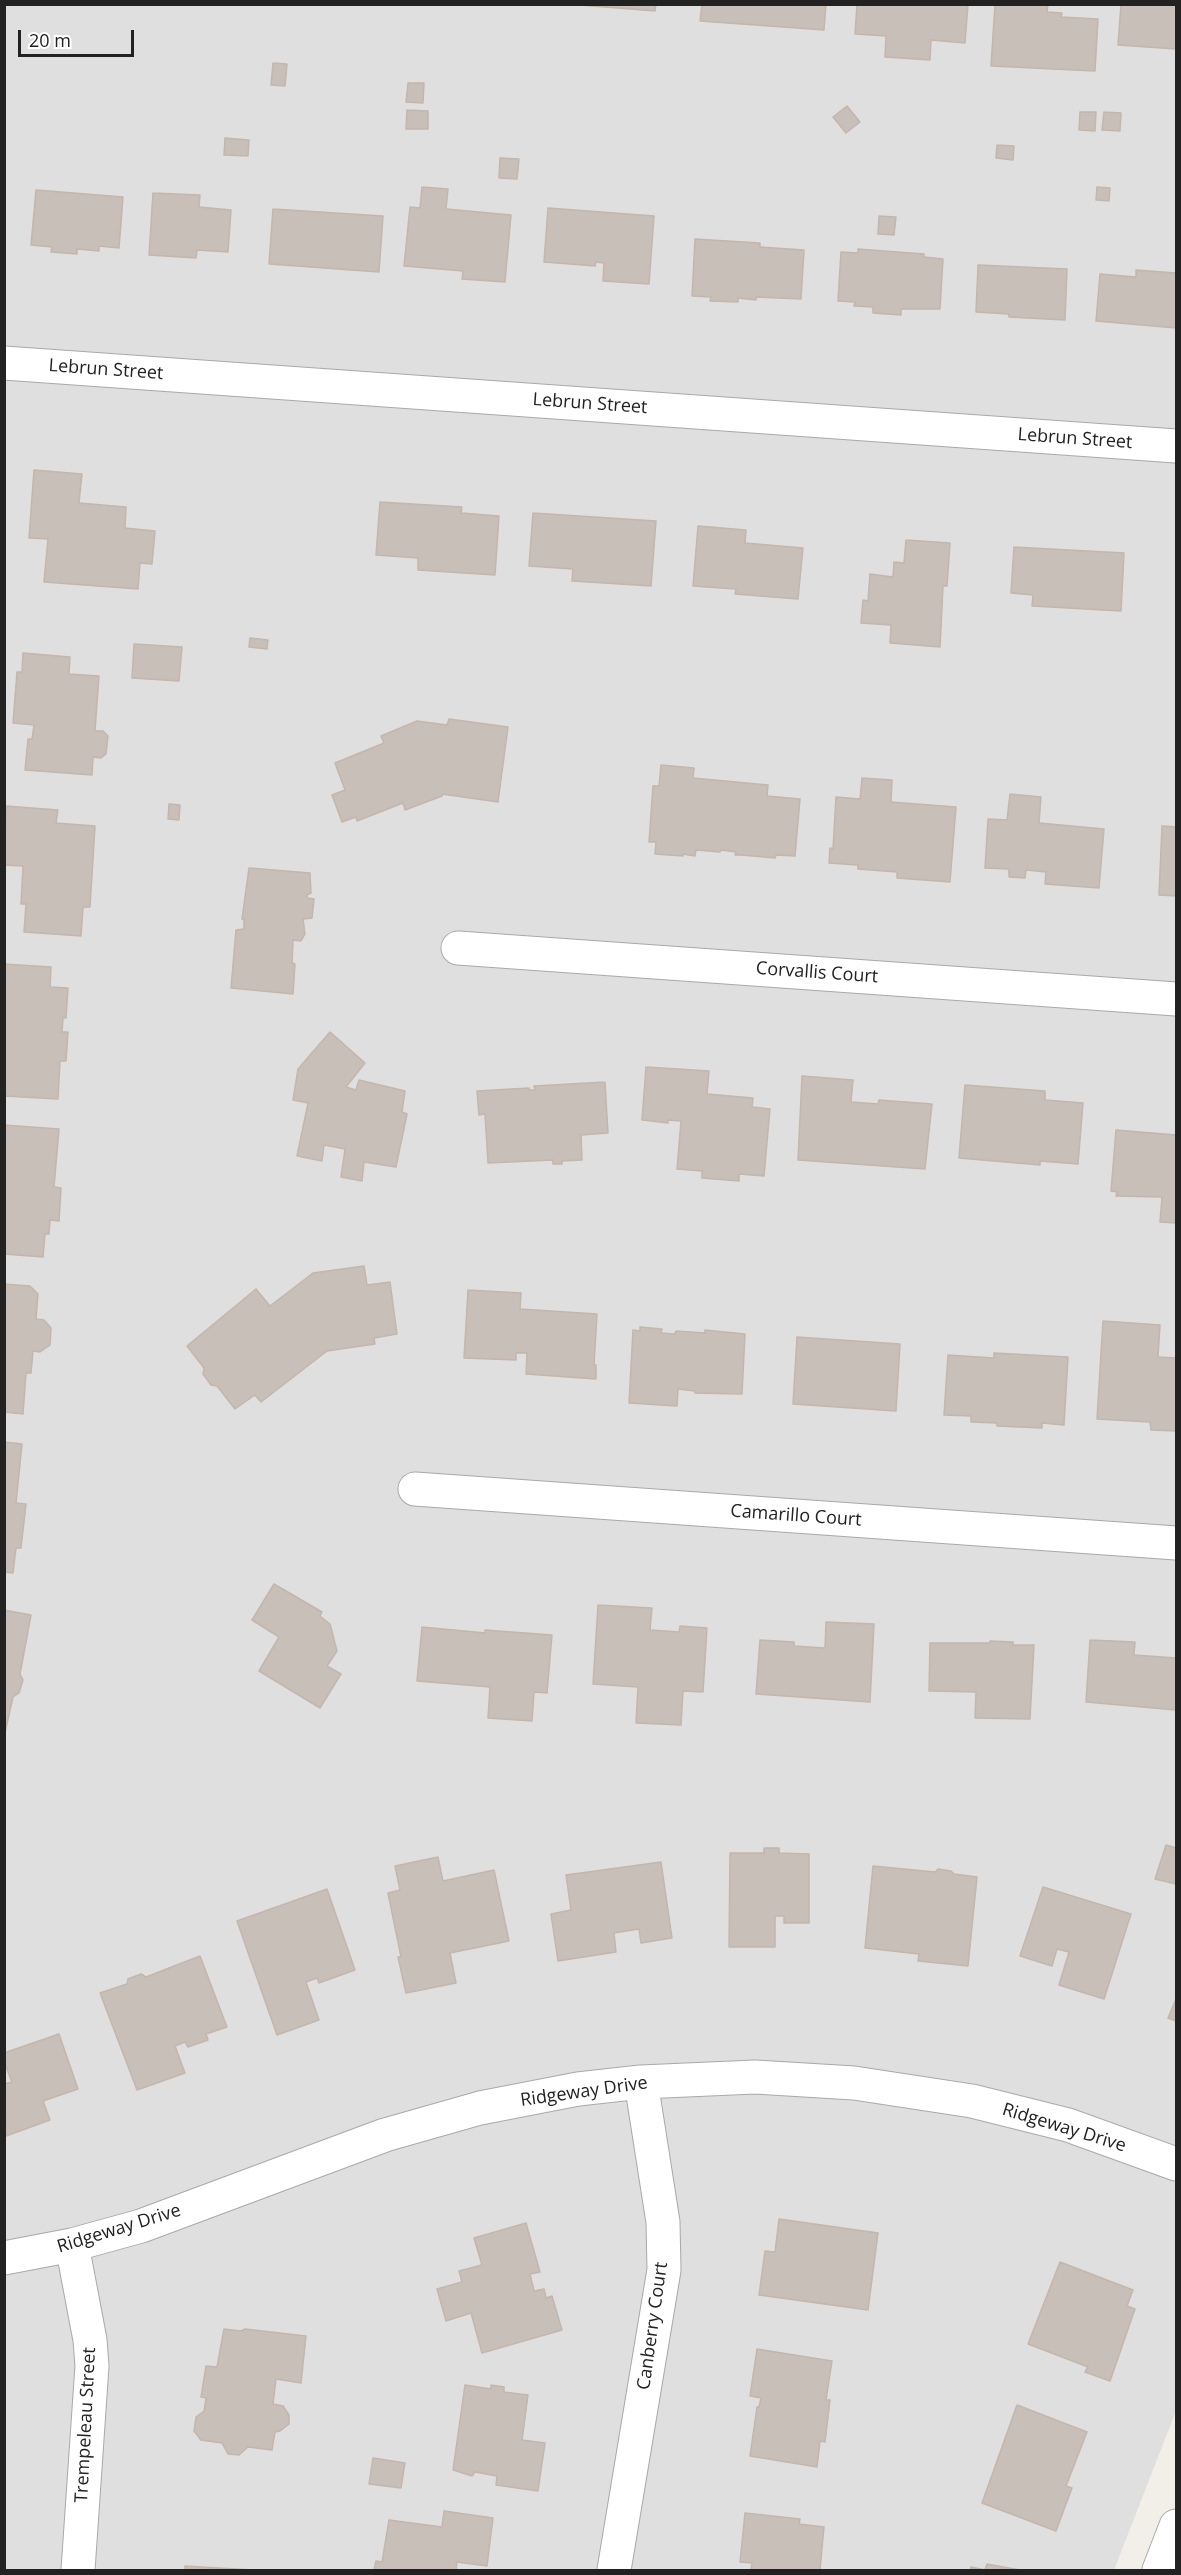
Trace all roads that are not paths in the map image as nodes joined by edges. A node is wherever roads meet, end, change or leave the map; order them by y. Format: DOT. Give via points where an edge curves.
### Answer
graph roads {
  1 [pos="4,363"];
  2 [pos="1176,446"];
  3 [pos="458,948"];
  4 [pos="1176,999"];
  5 [pos="415,1489"];
  6 [pos="1176,1543"];
  7 [pos="640,2082"];
  8 [pos="1176,2164"];
  9 [pos="72,2245"];
  10 [pos="4,2258"];
  11 [pos="1176,2526"];
  12 [pos="78,2571"];
  13 [pos="614,2571"];
  14 [pos="1159,2571"];
  1 -- 2 [label="street, Lebrun Street"];
  3 -- 4 [label="street, Corvallis Court"];
  5 -- 6 [label="street, Camarillo Court"];
  7 -- 8 [label="street, Ridgeway Drive" via="755,2077 890,2088 972,2101 1068,2125"];
  7 -- 9 [label="street, Ridgeway Drive" via="578,2089 480,2108 385,2135 141,2226"];
  7 -- 13 [label="street, Canberry Court" via="663,2222 664,2270"];
  9 -- 10 [label="street, Ridgeway Drive"];
  9 -- 12 [label="street, Trempeleau Street" via="92,2366"];
  11 -- 14 [label="street"];
}
